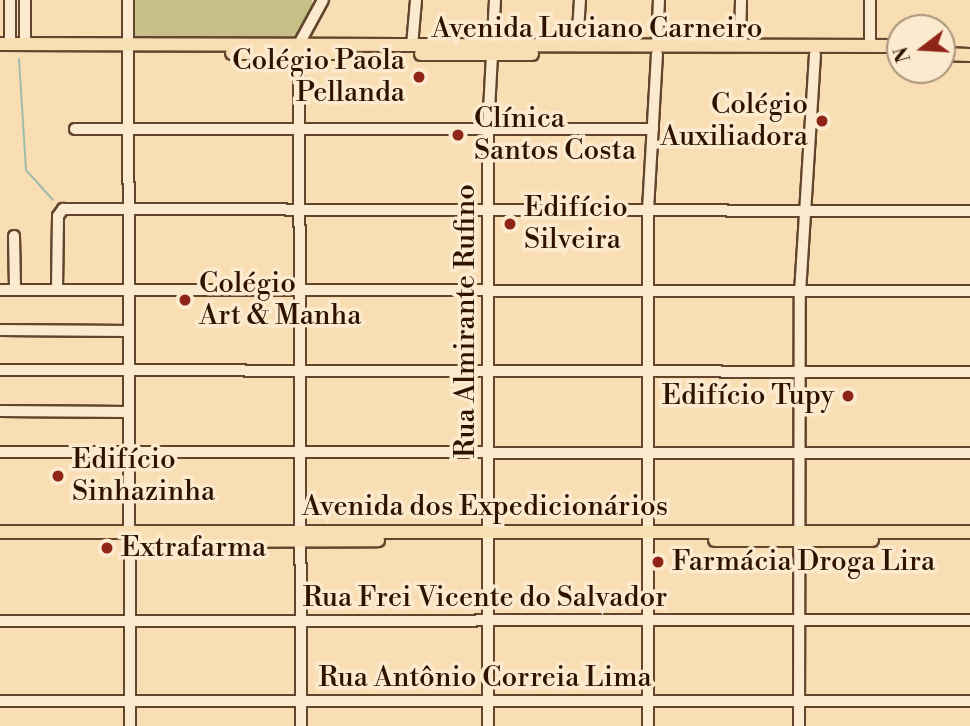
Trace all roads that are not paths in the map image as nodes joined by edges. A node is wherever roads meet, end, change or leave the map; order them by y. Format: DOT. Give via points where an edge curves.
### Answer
graph roads {
  1 [pos="10,0"];
  2 [pos="25,0"];
  3 [pos="128,0"];
  4 [pos="323,0"];
  5 [pos="416,0"];
  6 [pos="495,0"];
  7 [pos="580,0"];
  8 [pos="659,0"];
  9 [pos="741,0"];
  10 [pos="870,0"];
  11 [pos="740,45"];
  12 [pos="412,46"];
  13 [pos="577,46"];
  14 [pos="870,46"];
  15 [pos="886,46"];
  16 [pos="13,48"];
  17 [pos="127,49"];
  18 [pos="300,49"];
  19 [pos="367,49"];
  20 [pos="491,49"];
  21 [pos="657,49"];
  22 [pos="815,54"];
  23 [pos="886,54"];
  24 [pos="130,128"];
  25 [pos="301,128"];
  26 [pos="75,129"];
  27 [pos="488,129"];
  28 [pos="653,129"];
  29 [pos="129,209"];
  30 [pos="301,209"];
  31 [pos="488,209"];
  32 [pos="648,210"];
  33 [pos="806,210"];
  34 [pos="970,211"];
  35 [pos="14,236"];
  36 [pos="57,289"];
  37 [pos="129,289"];
  38 [pos="0,290"];
  39 [pos="15,290"];
  40 [pos="300,290"];
  41 [pos="489,290"];
  42 [pos="648,290"];
  43 [pos="970,291"];
  44 [pos="800,293"];
  45 [pos="0,330"];
  46 [pos="129,331"];
  47 [pos="648,369"];
  48 [pos="0,370"];
  49 [pos="130,370"];
  50 [pos="300,370"];
  51 [pos="489,370"];
  52 [pos="799,370"];
  53 [pos="970,372"];
  54 [pos="0,411"];
  55 [pos="129,412"];
  56 [pos="300,451"];
  57 [pos="648,451"];
  58 [pos="0,452"];
  59 [pos="130,452"];
  60 [pos="489,452"];
  61 [pos="799,452"];
  62 [pos="970,453"];
  63 [pos="0,532"];
  64 [pos="970,532"];
  65 [pos="301,536"];
  66 [pos="488,536"];
  67 [pos="648,536"];
  68 [pos="799,536"];
  69 [pos="130,537"];
  70 [pos="0,540"];
  71 [pos="970,540"];
  72 [pos="488,618"];
  73 [pos="799,619"];
  74 [pos="129,620"];
  75 [pos="302,620"];
  76 [pos="970,620"];
  77 [pos="0,621"];
  78 [pos="649,621"];
  79 [pos="799,698"];
  80 [pos="301,700"];
  81 [pos="0,701"];
  82 [pos="130,701"];
  83 [pos="488,701"];
  84 [pos="970,701"];
  85 [pos="648,702"];
  86 [pos="130,726"];
  87 [pos="301,726"];
  88 [pos="488,726"];
  89 [pos="648,726"];
  90 [pos="799,726"];
  1 -- 16 [label="street"];
  2 -- 16 [label="street"];
  3 -- 17 [label="street"];
  4 -- 18 [label="street"];
  5 -- 12 [label="street"];
  6 -- 20 [label="street, Rua Almirante Rufino"];
  7 -- 13 [label="street"];
  8 -- 21 [label="street"];
  9 -- 11 [label="street"];
  10 -- 14 [label="street"];
  11 -- 14 [label="main road, Avenida Luciano Carneiro"];
  11 -- 21 [label="main road, Avenida Luciano Carneiro"];
  12 -- 19 [label="main road, Avenida Luciano Carneiro"];
  12 -- 20 [label="main road, Avenida Luciano Carneiro"];
  13 -- 20 [label="main road, Avenida Luciano Carneiro"];
  13 -- 21 [label="main road, Avenida Luciano Carneiro"];
  14 -- 15 [label="main road, Avenida Luciano Carneiro"];
  16 -- 17 [label="main road, Avenida Luciano Carneiro"];
  17 -- 18 [label="main road, Avenida Luciano Carneiro"];
  17 -- 24 [label="street"];
  18 -- 19 [label="main road, Avenida Luciano Carneiro"];
  18 -- 25 [label="street"];
  19 -- 20 [label="main road, Avenida Luciano Carneiro"];
  20 -- 21 [label="main road, Avenida Luciano Carneiro"];
  20 -- 27 [label="street, Rua Almirante Rufino"];
  21 -- 22 [label="main road, Avenida Luciano Carneiro"];
  21 -- 28 [label="street"];
  22 -- 23 [label="main road, Avenida Luciano Carneiro"];
  22 -- 33 [label="street"];
  24 -- 25 [label="street"];
  24 -- 26 [label="street"];
  24 -- 29 [label="street"];
  25 -- 27 [label="street"];
  25 -- 30 [label="street"];
  27 -- 28 [label="street"];
  27 -- 31 [label="street, Rua Almirante Rufino"];
  28 -- 32 [label="street"];
  29 -- 30 [label="street"];
  29 -- 36 [label="street" via="68,208 58,216"];
  29 -- 37 [label="street"];
  30 -- 31 [label="street"];
  30 -- 40 [label="street"];
  31 -- 32 [label="street"];
  31 -- 41 [label="street, Rua Almirante Rufino"];
  32 -- 33 [label="street"];
  32 -- 42 [label="street"];
  33 -- 34 [label="street"];
  33 -- 44 [label="street"];
  35 -- 39 [label="street"];
  36 -- 37 [label="street"];
  36 -- 39 [label="street"];
  37 -- 40 [label="street"];
  37 -- 46 [label="street"];
  38 -- 39 [label="street"];
  40 -- 41 [label="street"];
  40 -- 50 [label="street"];
  41 -- 42 [label="street"];
  41 -- 51 [label="street, Rua Almirante Rufino"];
  42 -- 44 [label="street"];
  42 -- 47 [label="street"];
  43 -- 44 [label="street"];
  44 -- 52 [label="street"];
  45 -- 46 [label="street"];
  46 -- 49 [label="street"];
  47 -- 51 [label="street"];
  47 -- 52 [label="street"];
  47 -- 57 [label="street"];
  48 -- 49 [label="street"];
  49 -- 50 [label="street"];
  49 -- 55 [label="street"];
  50 -- 51 [label="street"];
  50 -- 56 [label="street"];
  51 -- 60 [label="street, Rua Almirante Rufino"];
  52 -- 53 [label="street"];
  52 -- 61 [label="street"];
  54 -- 55 [label="street"];
  55 -- 59 [label="street"];
  56 -- 59 [label="street"];
  56 -- 60 [label="street"];
  56 -- 65 [label="street"];
  57 -- 60 [label="street"];
  57 -- 61 [label="street"];
  57 -- 67 [label="street"];
  58 -- 59 [label="street"];
  59 -- 69 [label="street"];
  60 -- 66 [label="street, Rua Almirante Rufino"];
  61 -- 62 [label="street"];
  61 -- 68 [label="street"];
  63 -- 69 [label="main road, Avenida dos Expedicionários"];
  64 -- 68 [label="main road, Avenida dos Expedicionários"];
  65 -- 66 [label="main road, Avenida dos Expedicionários"];
  65 -- 69 [label="main road, Avenida dos Expedicionários"];
  65 -- 75 [label="street"];
  66 -- 67 [label="main road, Avenida dos Expedicionários"];
  66 -- 72 [label="street, Rua Almirante Rufino"];
  67 -- 68 [label="main road, Avenida dos Expedicionários"];
  67 -- 78 [label="street"];
  68 -- 71 [label="main road, Avenida dos Expedicionários"];
  68 -- 73 [label="street"];
  69 -- 70 [label="main road, Avenida dos Expedicionários"];
  69 -- 74 [label="street"];
  72 -- 75 [label="street, Rua Frei Vicente do Salvador"];
  72 -- 78 [label="street, Rua Frei Vicente do Salvador"];
  72 -- 83 [label="street, Rua Almirante Rufino"];
  73 -- 76 [label="street, Rua Frei Vicente do Salvador"];
  73 -- 78 [label="street, Rua Frei Vicente do Salvador"];
  73 -- 79 [label="street"];
  74 -- 75 [label="street, Rua Frei Vicente do Salvador"];
  74 -- 77 [label="street, Rua Frei Vicente do Salvador"];
  74 -- 82 [label="street"];
  75 -- 80 [label="street"];
  78 -- 85 [label="street"];
  79 -- 84 [label="street, Rua Antônio Correia Lima"];
  79 -- 85 [label="street, Rua Antônio Correia Lima"];
  79 -- 90 [label="street"];
  80 -- 82 [label="street, Rua Antônio Correia Lima"];
  80 -- 83 [label="street, Rua Antônio Correia Lima"];
  80 -- 87 [label="street"];
  81 -- 82 [label="street, Rua Antônio Correia Lima"];
  82 -- 86 [label="street"];
  83 -- 85 [label="street, Rua Antônio Correia Lima"];
  83 -- 88 [label="street, Rua Almirante Rufino"];
  85 -- 89 [label="street"];
}
